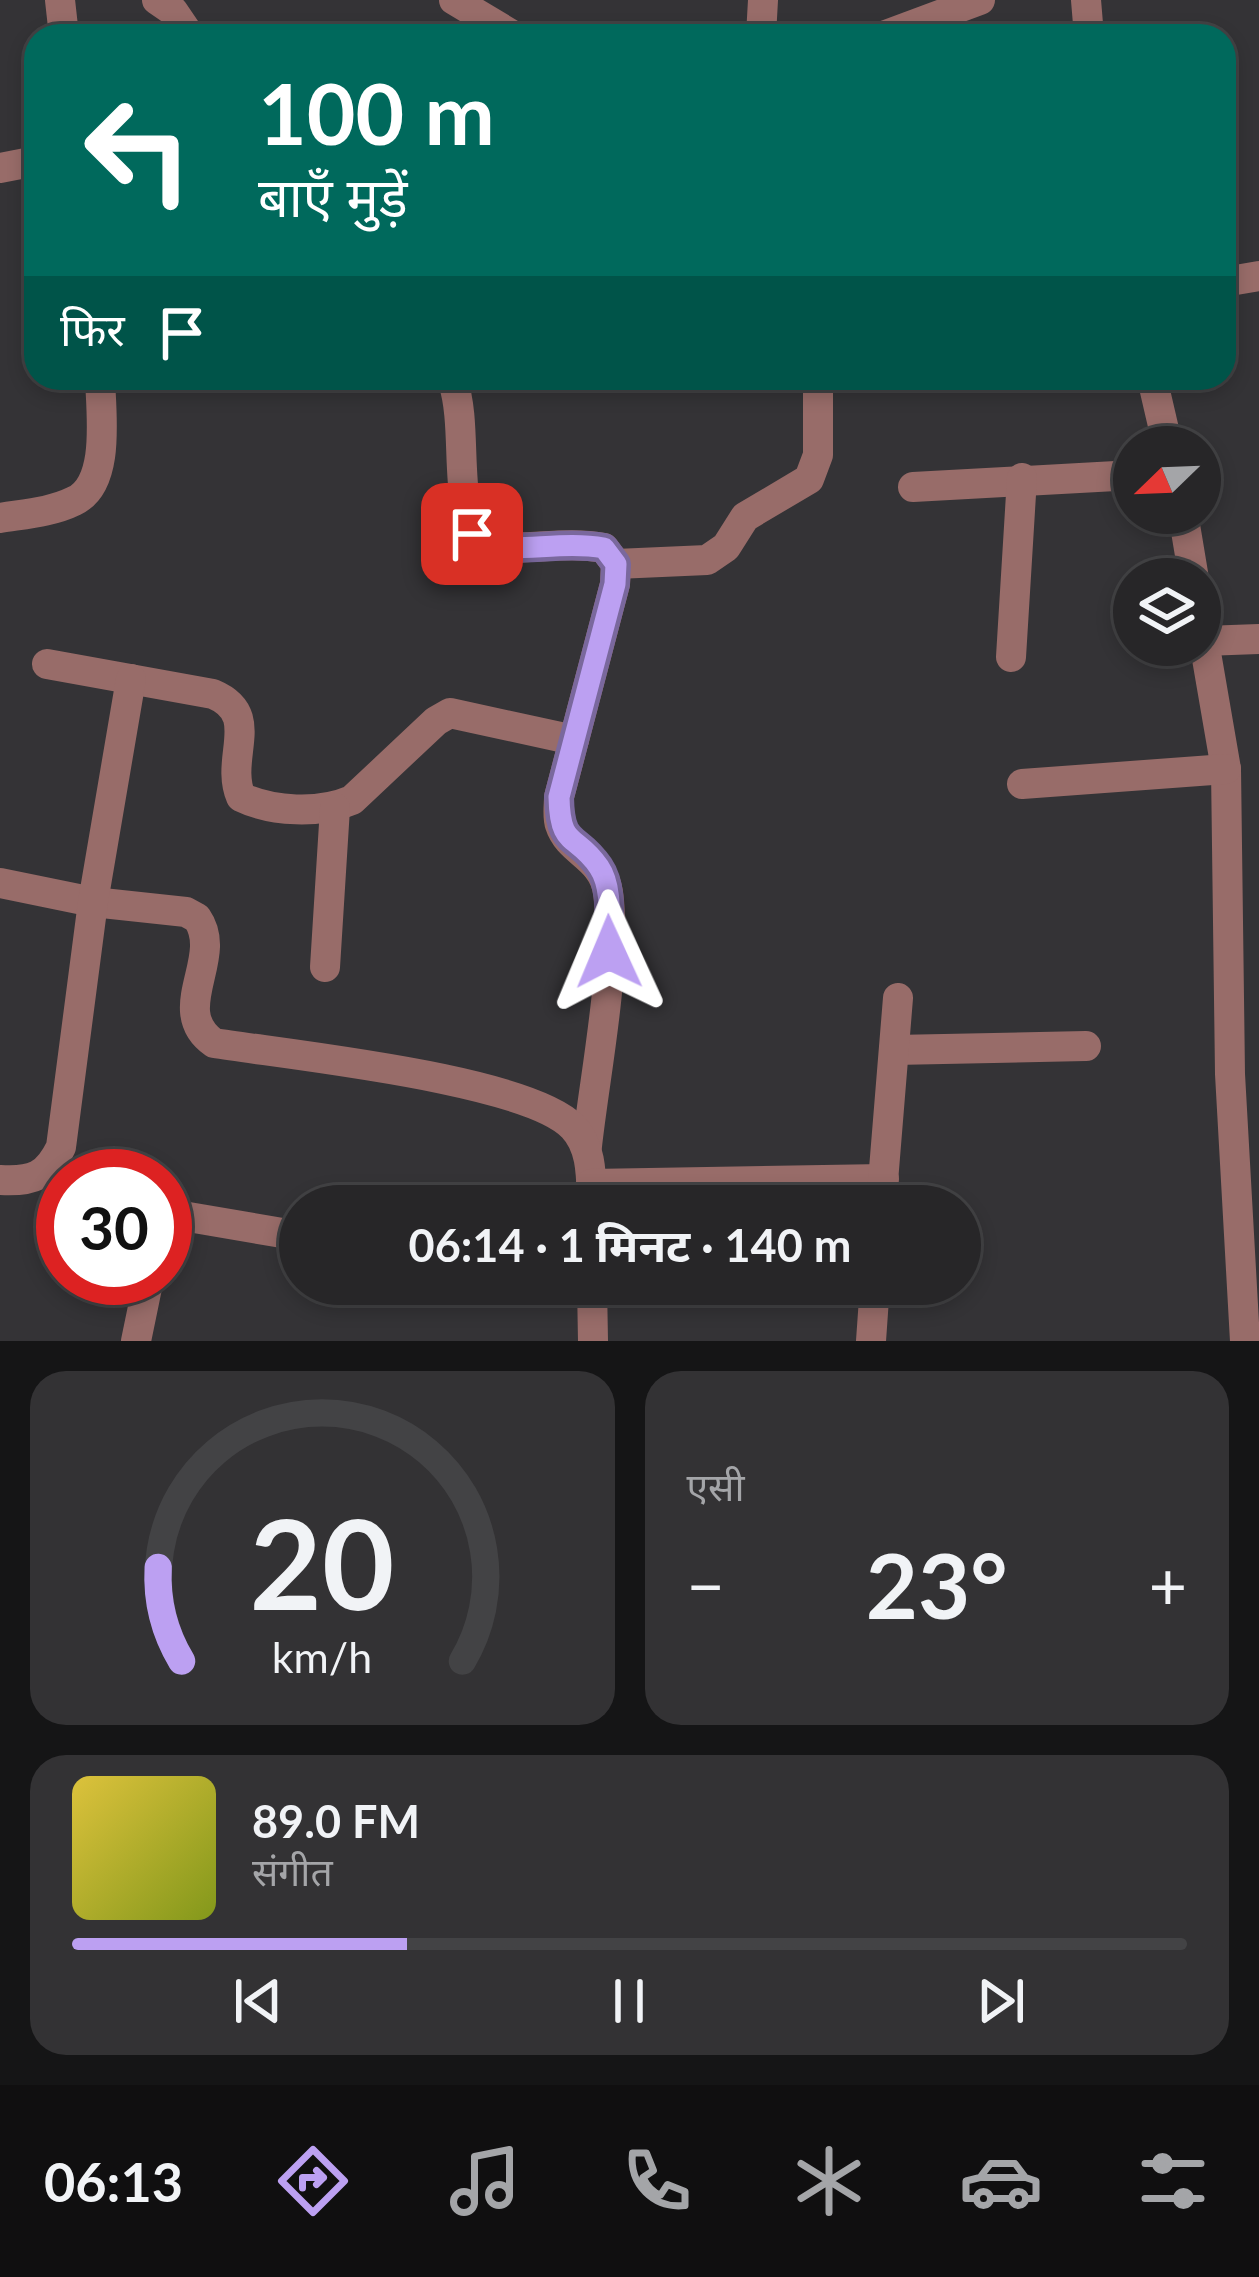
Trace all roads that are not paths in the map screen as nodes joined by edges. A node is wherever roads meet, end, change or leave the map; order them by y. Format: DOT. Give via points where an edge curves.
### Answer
graph roads {
  1 [pos="158,0"];
  2 [pos="454,0"];
  3 [pos="980,0"];
  4 [pos="182,24"];
  5 [pos="494,24"];
  6 [pos="911,24"];
  7 [pos="100,390"];
  8 [pos="455,390"];
  9 [pos="818,390"];
  10 [pos="1155,390"];
  11 [pos="1163,426"];
  12 [pos="1113,476"];
  13 [pos="1022,478"];
  14 [pos="913,487"];
  15 [pos="0,518"];
  16 [pos="616,564"];
  17 [pos="1221,633"];
  18 [pos="1259,639"];
  19 [pos="1011,656"];
  20 [pos="47,664"];
  21 [pos="1208,666"];
  22 [pos="131,679"];
  23 [pos="574,740"];
  24 [pos="1226,769"];
  25 [pos="1022,784"];
  26 [pos="335,808"];
  27 [pos="0,884"];
  28 [pos="93,902"];
  29 [pos="326,967"];
  30 [pos="898,998"];
  31 [pos="1086,1046"];
  32 [pos="894,1050"];
  33 [pos="586,1146"];
  34 [pos="61,1149"];
  35 [pos="36,1178"];
  36 [pos="0,1180"];
  37 [pos="591,1185"];
  38 [pos="884,1185"];
  39 [pos="192,1218"];
  40 [pos="279,1233"];
  41 [pos="143,1305"];
  42 [pos="592,1305"];
  43 [pos="874,1305"];
  44 [pos="136,1341"];
  45 [pos="592,1341"];
  46 [pos="872,1341"];
  47 [pos="1245,1341"];
  1 -- 4 [label="street"];
  2 -- 5 [label="street"];
  3 -- 6 [label="street"];
  7 -- 15 [label="street" via="94,485 79,500"];
  8 -- 16 [label="street" via="466,508 482,546 577,543 604,548"];
  9 -- 16 [label="street" via="818,455 809,479 746,517 706,560"];
  10 -- 11 [label="street"];
  12 -- 13 [label="street"];
  13 -- 14 [label="street"];
  13 -- 19 [label="street"];
  16 -- 23 [label="street"];
  17 -- 18 [label="street"];
  20 -- 22 [label="street"];
  21 -- 24 [label="street"];
  22 -- 26 [label="street" via="231,701 239,713 241,797"];
  22 -- 28 [label="street"];
  23 -- 26 [label="street" via="450,713"];
  23 -- 33 [label="street" via="560,824 601,869 608,892 609,952"];
  24 -- 25 [label="street"];
  24 -- 47 [label="street" via="1230,1074"];
  26 -- 29 [label="street"];
  27 -- 28 [label="street"];
  28 -- 33 [label="street" via="197,918 206,940 194,1020 214,1042 494,1090 545,1107"];
  28 -- 34 [label="street"];
  30 -- 32 [label="street"];
  31 -- 32 [label="street"];
  32 -- 38 [label="street"];
  33 -- 37 [label="street"];
  35 -- 36 [label="street"];
  39 -- 40 [label="street"];
  41 -- 44 [label="street"];
  42 -- 45 [label="street"];
  43 -- 46 [label="street"];
}
